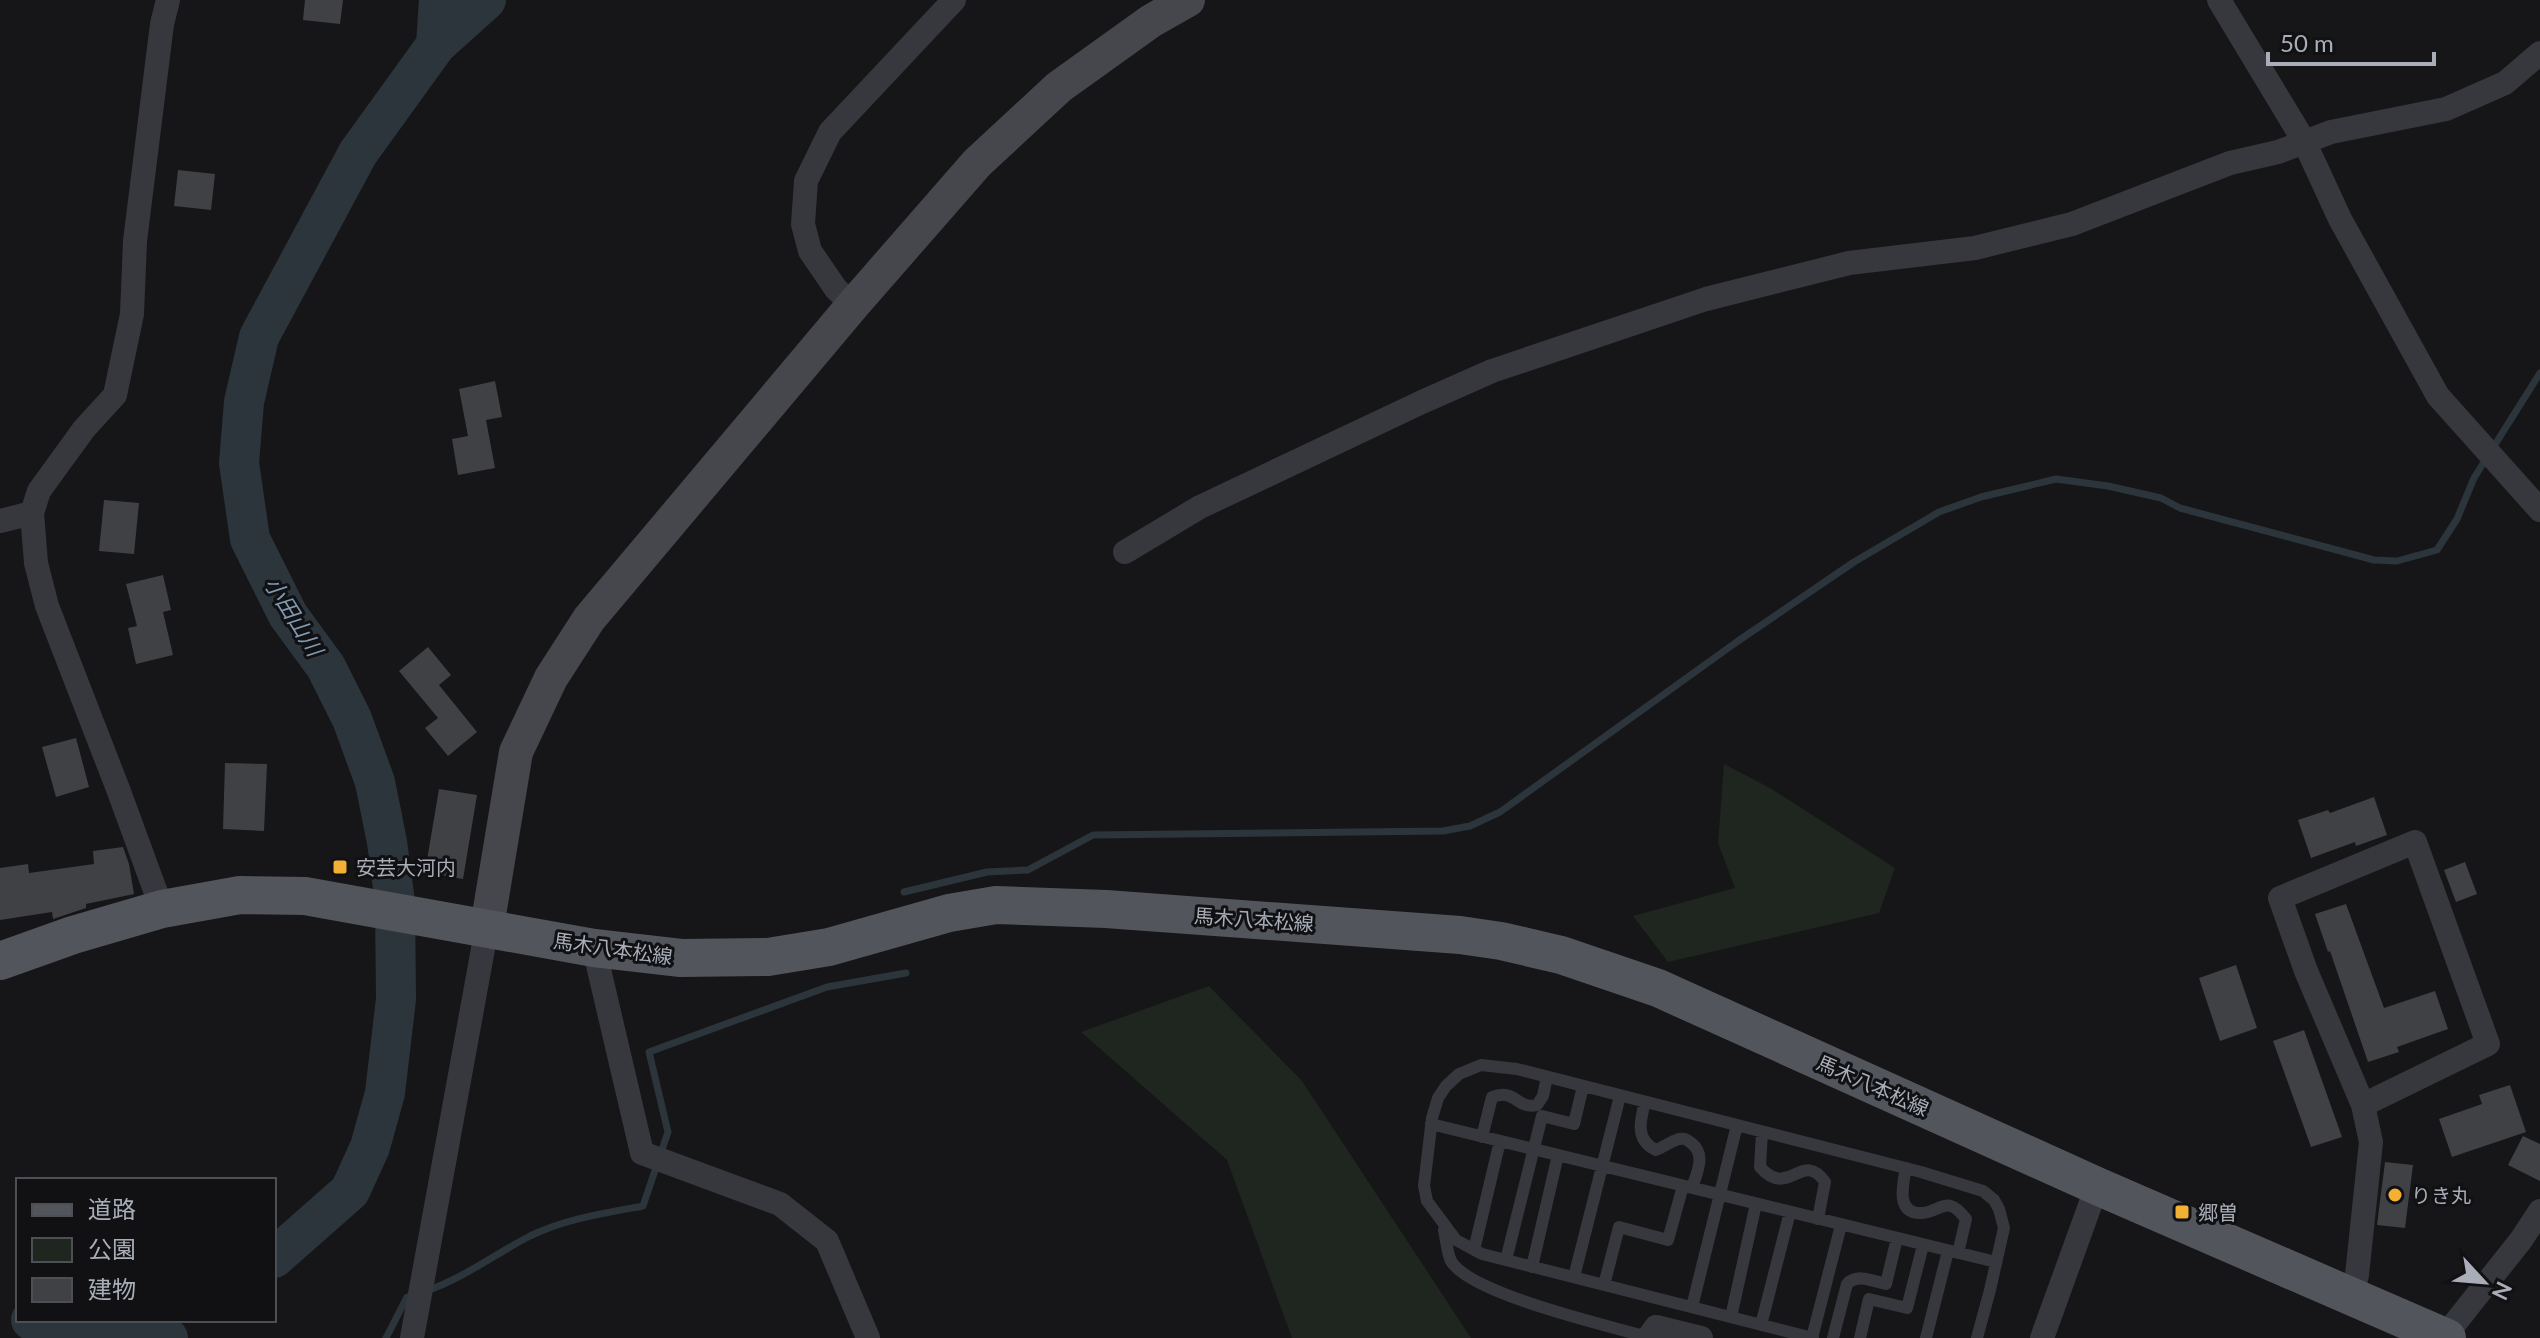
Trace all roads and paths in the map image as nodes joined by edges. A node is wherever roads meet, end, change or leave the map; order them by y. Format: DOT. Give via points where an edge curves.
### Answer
graph roads {
  1 [pos="168,0"];
  2 [pos="954,0"];
  3 [pos="1188,0"];
  4 [pos="2219,0"];
  5 [pos="2540,53"];
  6 [pos="2304,141"];
  7 [pos="853,305"];
  8 [pos="2540,510"];
  9 [pos="32,513"];
  10 [pos="0,521"];
  11 [pos="1125,552"];
  12 [pos="162,909"];
  13 [pos="487,927"];
  14 [pos="594,948"];
  15 [pos="0,961"];
  16 [pos="1547,1077"];
  17 [pos="1583,1086"];
  18 [pos="1620,1096"];
  19 [pos="1645,1102"];
  20 [pos="2363,1105"];
  21 [pos="1431,1124"];
  22 [pos="1737,1125"];
  23 [pos="1762,1132"];
  24 [pos="1482,1137"];
  25 [pos="1500,1141"];
  26 [pos="1534,1150"];
  27 [pos="1558,1155"];
  28 [pos="1602,1166"];
  29 [pos="1906,1168"];
  30 [pos="2097,1186"];
  31 [pos="1688,1187"];
  32 [pos="1720,1195"];
  33 [pos="1756,1204"];
  34 [pos="2540,1211"];
  35 [pos="1790,1212"];
  36 [pos="1818,1219"];
  37 [pos="1443,1225"];
  38 [pos="1841,1225"];
  39 [pos="1897,1238"];
  40 [pos="1923,1245"];
  41 [pos="1474,1250"];
  42 [pos="1953,1252"];
  43 [pos="1506,1260"];
  44 [pos="1996,1262"];
  45 [pos="1532,1267"];
  46 [pos="1574,1277"];
  47 [pos="1604,1285"];
  48 [pos="2351,1297"];
  49 [pos="1692,1307"];
  50 [pos="1731,1317"];
  51 [pos="1761,1325"];
  52 [pos="2446,1337"];
  53 [pos="412,1338"];
  54 [pos="868,1338"];
  55 [pos="1648,1338"];
  56 [pos="1701,1338"];
  57 [pos="1812,1338"];
  58 [pos="1833,1338"];
  59 [pos="1860,1338"];
  60 [pos="1926,1338"];
  61 [pos="1977,1338"];
  62 [pos="2042,1338"];
  1 -- 9 [label="street" via="135,241 132,314 115,395 39,491"];
  2 -- 7 [label="street" via="830,132 806,181 803,224 810,251"];
  3 -- 7 [label="street" via="1059,87 977,163"];
  4 -- 6 [label="street"];
  5 -- 6 [label="street" via="2505,83 2446,109"];
  6 -- 8 [label="street" via="2340,219 2438,396"];
  6 -- 11 [label="street" via="2230,163 2072,224 1975,248 1835,266 1706,299 1506,366 1200,507"];
  7 -- 13 [label="street" via="589,619 551,678 516,752"];
  9 -- 10 [label="street"];
  9 -- 12 [label="street" via="36,563 47,606"];
  12 -- 13 [label="main road, 馬木八本松線" via="240,895 305,896"];
  12 -- 15 [label="main road, 馬木八本松線"];
  13 -- 14 [label="main road, 馬木八本松線"];
  13 -- 53 [label="street"];
  14 -- 30 [label="main road, 馬木八本松線" via="681,958 768,957 996,905 1371,926 1501,941 1586,962 1658,988"];
  14 -- 54 [label="street" via="642,1153 780,1204 827,1241"];
  16 -- 17 [label="lane"];
  16 -- 21 [label="lane" via="1481,1065 1446,1086"];
  16 -- 24 [label="lane" via="1537,1105 1524,1105 1510,1094 1492,1097"];
  17 -- 18 [label="lane"];
  17 -- 26 [label="lane" via="1574,1124 1542,1116"];
  18 -- 19 [label="lane"];
  18 -- 28 [label="lane"];
  19 -- 22 [label="lane"];
  19 -- 31 [label="lane" via="1640,1121 1646,1145 1656,1150 1684,1138 1699,1151 1701,1160"];
  20 -- 20 [label="street" via="2488,1044 2415,842 2280,898"];
  20 -- 48 [label="street" via="2371,1142"];
  21 -- 24 [label="lane"];
  21 -- 37 [label="lane" via="1424,1186"];
  22 -- 23 [label="lane"];
  22 -- 32 [label="lane"];
  23 -- 29 [label="lane"];
  23 -- 36 [label="lane" via="1760,1167 1769,1177 1780,1180 1808,1170 1825,1182"];
  24 -- 25 [label="lane"];
  25 -- 26 [label="lane"];
  25 -- 41 [label="lane"];
  26 -- 27 [label="lane"];
  26 -- 43 [label="lane"];
  27 -- 28 [label="lane"];
  27 -- 45 [label="lane"];
  28 -- 31 [label="lane"];
  28 -- 46 [label="lane"];
  29 -- 42 [label="lane" via="1901,1195 1910,1210 1922,1213 1950,1206 1966,1219"];
  29 -- 44 [label="lane" via="1966,1184 1994,1200 2004,1228"];
  30 -- 48 [label="main road, 馬木八本松線"];
  30 -- 62 [label="street"];
  31 -- 32 [label="lane"];
  31 -- 47 [label="lane" via="1668,1240 1619,1227"];
  32 -- 33 [label="lane"];
  32 -- 49 [label="lane"];
  33 -- 35 [label="lane"];
  33 -- 50 [label="lane"];
  34 -- 52 [label="street"];
  35 -- 36 [label="lane"];
  35 -- 51 [label="lane"];
  36 -- 38 [label="lane"];
  37 -- 41 [label="lane"];
  37 -- 55 [label="lane" via="1451,1261 1468,1278 1541,1308"];
  38 -- 39 [label="lane"];
  38 -- 57 [label="lane"];
  39 -- 40 [label="lane"];
  39 -- 58 [label="lane" via="1886,1284 1858,1277 1847,1284"];
  40 -- 42 [label="lane"];
  40 -- 59 [label="lane" via="1907,1308 1869,1299"];
  41 -- 43 [label="lane"];
  42 -- 44 [label="lane"];
  42 -- 60 [label="lane"];
  43 -- 45 [label="lane"];
  44 -- 61 [label="lane"];
  45 -- 46 [label="lane"];
  46 -- 47 [label="lane"];
  47 -- 49 [label="lane"];
  48 -- 52 [label="main road, 馬木八本松線"];
  49 -- 50 [label="lane"];
  50 -- 51 [label="lane"];
  51 -- 57 [label="lane"];
  55 -- 56 [label="street" via="1656,1327"];
}
